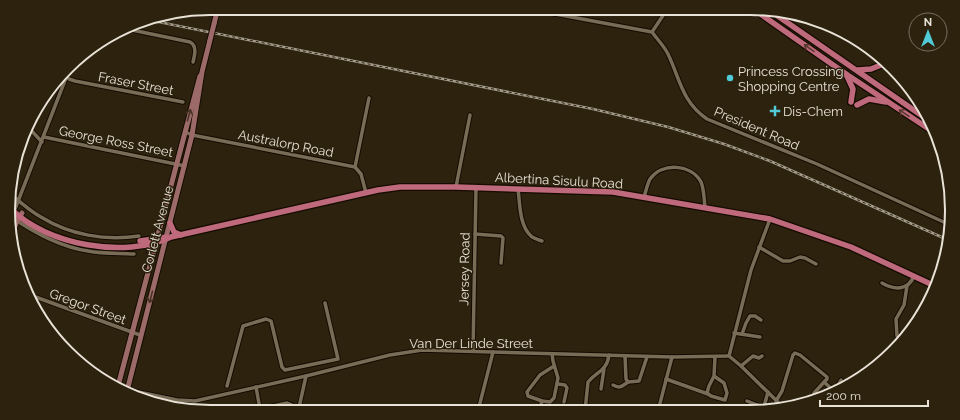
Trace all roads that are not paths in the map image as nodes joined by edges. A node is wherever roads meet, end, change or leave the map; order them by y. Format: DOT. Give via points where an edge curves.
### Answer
graph roads {
  1 [pos="216,15"];
  2 [pos="559,15"];
  3 [pos="663,15"];
  4 [pos="762,15"];
  5 [pos="781,18"];
  6 [pos="134,30"];
  7 [pos="652,32"];
  8 [pos="193,62"];
  9 [pos="881,65"];
  10 [pos="855,69"];
  11 [pos="202,72"];
  12 [pos="846,74"];
  13 [pos="67,77"];
  14 [pos="63,81"];
  15 [pos="369,98"];
  16 [pos="183,102"];
  17 [pos="890,103"];
  18 [pos="919,113"];
  19 [pos="470,115"];
  20 [pos="927,127"];
  21 [pos="32,131"];
  22 [pos="185,132"];
  23 [pos="192,135"];
  24 [pos="44,137"];
  25 [pos="42,142"];
  26 [pos="177,164"];
  27 [pos="185,166"];
  28 [pos="356,167"];
  29 [pos="456,187"];
  30 [pos="476,188"];
  31 [pos="518,189"];
  32 [pos="366,193"];
  33 [pos="644,197"];
  34 [pos="15,198"];
  35 [pos="19,201"];
  36 [pos="15,207"];
  37 [pos="704,207"];
  38 [pos="15,214"];
  39 [pos="15,214"];
  40 [pos="19,217"];
  41 [pos="770,219"];
  42 [pos="170,223"];
  43 [pos="945,223"];
  44 [pos="15,225"];
  45 [pos="475,234"];
  46 [pos="183,235"];
  47 [pos="139,236"];
  48 [pos="168,238"];
  49 [pos="156,240"];
  50 [pos="542,241"];
  51 [pos="144,244"];
  52 [pos="759,247"];
  53 [pos="134,254"];
  54 [pos="152,257"];
  55 [pos="501,263"];
  56 [pos="816,264"];
  57 [pos="914,276"];
  58 [pos="882,283"];
  59 [pos="930,284"];
  60 [pos="907,286"];
  61 [pos="36,297"];
  62 [pos="325,303"];
  63 [pos="761,320"];
  64 [pos="132,333"];
  65 [pos="734,333"];
  66 [pos="742,334"];
  67 [pos="140,335"];
  68 [pos="897,336"];
  69 [pos="760,337"];
  70 [pos="472,351"];
  71 [pos="493,352"];
  72 [pos="552,354"];
  73 [pos="609,355"];
  74 [pos="624,356"];
  75 [pos="729,356"];
  76 [pos="762,356"];
  77 [pos="647,357"];
  78 [pos="672,357"];
  79 [pos="715,357"];
  80 [pos="312,365"];
  81 [pos="305,366"];
  82 [pos="554,366"];
  83 [pos="741,366"];
  84 [pos="604,369"];
  85 [pos="314,374"];
  86 [pos="307,376"];
  87 [pos="714,376"];
  88 [pos="666,380"];
  89 [pos="841,380"];
  90 [pos="119,382"];
  91 [pos="628,382"];
  92 [pos="824,382"];
  93 [pos="558,384"];
  94 [pos="839,384"];
  95 [pos="613,385"];
  96 [pos="127,386"];
  97 [pos="226,386"];
  98 [pos="256,387"];
  99 [pos="830,388"];
  100 [pos="601,389"];
  101 [pos="768,392"];
  102 [pos="143,393"];
  103 [pos="708,394"];
  104 [pos="814,394"];
  105 [pos="747,400"];
  106 [pos="542,401"];
  107 [pos="776,401"];
  108 [pos="564,402"];
  109 [pos="259,405"];
  110 [pos="278,405"];
  111 [pos="292,405"];
  112 [pos="300,405"];
  113 [pos="480,405"];
  114 [pos="541,405"];
  115 [pos="586,405"];
  116 [pos="660,405"];
  117 [pos="756,405"];
  118 [pos="765,405"];
  1 -- 11 [label="street, Corlett Avenue, bridge"];
  2 -- 7 [label="street"];
  3 -- 7 [label="street"];
  12 -- 4 [label="main road, one-way"];
  5 -- 10 [label="main road"];
  6 -- 8 [label="street" via="190,42 195,47"];
  7 -- 43 [label="street, President Road" via="668,54 688,101 704,117 817,164"];
  9 -- 10 [label="main road" via="868,70"];
  10 -- 18 [label="main road"];
  22 -- 11 [label="street, Corlett Avenue, one-way"];
  11 -- 23 [label="street, Corlett Avenue"];
  12 -- 17 [label="main road"];
  12 -- 17 [label="main road" via="853,89 854,104 869,99"];
  13 -- 16 [label="street, Fraser Street" via="75,81"];
  14 -- 24 [label="street"];
  15 -- 28 [label="street"];
  20 -- 17 [label="main road, one-way"];
  19 -- 29 [label="street"];
  21 -- 25 [label="street, George Ross Street"];
  22 -- 23 [label="street, Australorp Road"];
  22 -- 26 [label="street, Corlett Avenue"];
  23 -- 27 [label="street, Corlett Avenue"];
  23 -- 28 [label="street, Australorp Road"];
  24 -- 25 [label="street"];
  24 -- 26 [label="street, George Ross Street"];
  25 -- 35 [label="street"];
  26 -- 27 [label="street, George Ross Street"];
  26 -- 49 [label="street, Corlett Avenue"];
  27 -- 42 [label="street, Corlett Avenue"];
  28 -- 32 [label="street" via="361,174"];
  29 -- 30 [label="main road, Albertina Sisulu Road"];
  29 -- 32 [label="main road, Albertina Sisulu Road" via="400,187"];
  30 -- 31 [label="main road, Albertina Sisulu Road"];
  30 -- 45 [label="street, Jersey Road"];
  31 -- 33 [label="main road, Albertina Sisulu Road" via="613,192"];
  31 -- 50 [label="street" via="525,227 531,236"];
  32 -- 46 [label="main road, Albertina Sisulu Road"];
  33 -- 37 [label="main road, Albertina Sisulu Road"];
  33 -- 37 [label="street" via="651,178 659,171 683,168 701,183"];
  34 -- 35 [label="street"];
  35 -- 36 [label="street"];
  35 -- 47 [label="street" via="46,220 77,233 100,237"];
  37 -- 41 [label="main road, Albertina Sisulu Road"];
  38 -- 40 [label="main road, Albertina Sisulu Road"];
  39 -- 40 [label="street"];
  40 -- 44 [label="street"];
  40 -- 49 [label="main road, Albertina Sisulu Road" via="84,242 127,244"];
  40 -- 51 [label="main road, Albertina Sisulu Road" via="44,231 83,244 115,247"];
  40 -- 53 [label="street" via="40,234 78,250"];
  41 -- 52 [label="street"];
  41 -- 57 [label="main road, Albertina Sisulu Road" via="851,247"];
  42 -- 46 [label="main road" via="174,232"];
  42 -- 48 [label="street, Corlett Avenue"];
  45 -- 55 [label="street" via="503,238"];
  45 -- 70 [label="street, Jersey Road"];
  46 -- 48 [label="main road, Albertina Sisulu Road"];
  48 -- 49 [label="main road, Albertina Sisulu Road"];
  48 -- 67 [label="street, Corlett Avenue, one-way"];
  49 -- 51 [label="main road, Albertina Sisulu Road"];
  49 -- 54 [label="street, Corlett Avenue"];
  51 -- 54 [label="main road" via="149,246"];
  52 -- 56 [label="street" via="783,261 790,262 800,257"];
  52 -- 65 [label="street"];
  54 -- 64 [label="street, Corlett Avenue"];
  57 -- 59 [label="main road, Albertina Sisulu Road"];
  57 -- 60 [label="street"];
  58 -- 60 [label="street" via="896,288"];
  60 -- 68 [label="street" via="904,305 896,319"];
  61 -- 64 [label="street, Gregor Street"];
  62 -- 80 [label="street" via="338,359"];
  63 -- 66 [label="street" via="750,316"];
  64 -- 67 [label="street, Gregor Street"];
  64 -- 90 [label="street, Corlett Avenue"];
  65 -- 66 [label="street"];
  65 -- 75 [label="street"];
  66 -- 69 [label="street"];
  67 -- 96 [label="street, Corlett Avenue"];
  70 -- 71 [label="street, Van Der Linde Street"];
  70 -- 85 [label="street, Van Der Linde Street" via="405,352"];
  71 -- 72 [label="street, Van Der Linde Street"];
  71 -- 113 [label="street"];
  72 -- 73 [label="street, Van Der Linde Street"];
  72 -- 82 [label="street"];
  73 -- 74 [label="street, Van Der Linde Street"];
  73 -- 84 [label="street"];
  74 -- 77 [label="street, Van Der Linde Street"];
  74 -- 91 [label="street"];
  75 -- 79 [label="street, Van Der Linde Street"];
  75 -- 83 [label="street"];
  76 -- 83 [label="street" via="753,356"];
  77 -- 78 [label="street, Van Der Linde Street"];
  77 -- 91 [label="street" via="639,381"];
  78 -- 79 [label="street, Van Der Linde Street"];
  78 -- 88 [label="street"];
  79 -- 87 [label="street"];
  80 -- 81 [label="street"];
  80 -- 85 [label="street"];
  81 -- 86 [label="street"];
  81 -- 97 [label="street" via="283,369 271,321 266,319 243,326"];
  82 -- 93 [label="street"];
  82 -- 106 [label="street" via="540,375 527,392 530,398"];
  83 -- 101 [label="street"];
  84 -- 100 [label="street"];
  84 -- 115 [label="street" via="588,382"];
  85 -- 86 [label="street, Van Der Linde Street"];
  86 -- 98 [label="street, Van Der Linde Street"];
  86 -- 112 [label="street"];
  87 -- 103 [label="street"];
  87 -- 103 [label="street" via="724,383 727,398 722,400"];
  88 -- 103 [label="street"];
  88 -- 116 [label="street"];
  89 -- 94 [label="street"];
  91 -- 95 [label="street" via="617,388"];
  92 -- 99 [label="street"];
  92 -- 104 [label="street"];
  92 -- 107 [label="street" via="827,377 800,355 794,354 782,392"];
  93 -- 106 [label="street" via="553,400"];
  93 -- 108 [label="street" via="567,388"];
  98 -- 102 [label="street, Van Der Linde Street" via="192,402"];
  98 -- 109 [label="street"];
  101 -- 107 [label="street"];
  101 -- 118 [label="street"];
  105 -- 117 [label="street"];
  106 -- 114 [label="street"];
  110 -- 111 [label="street"];
}
